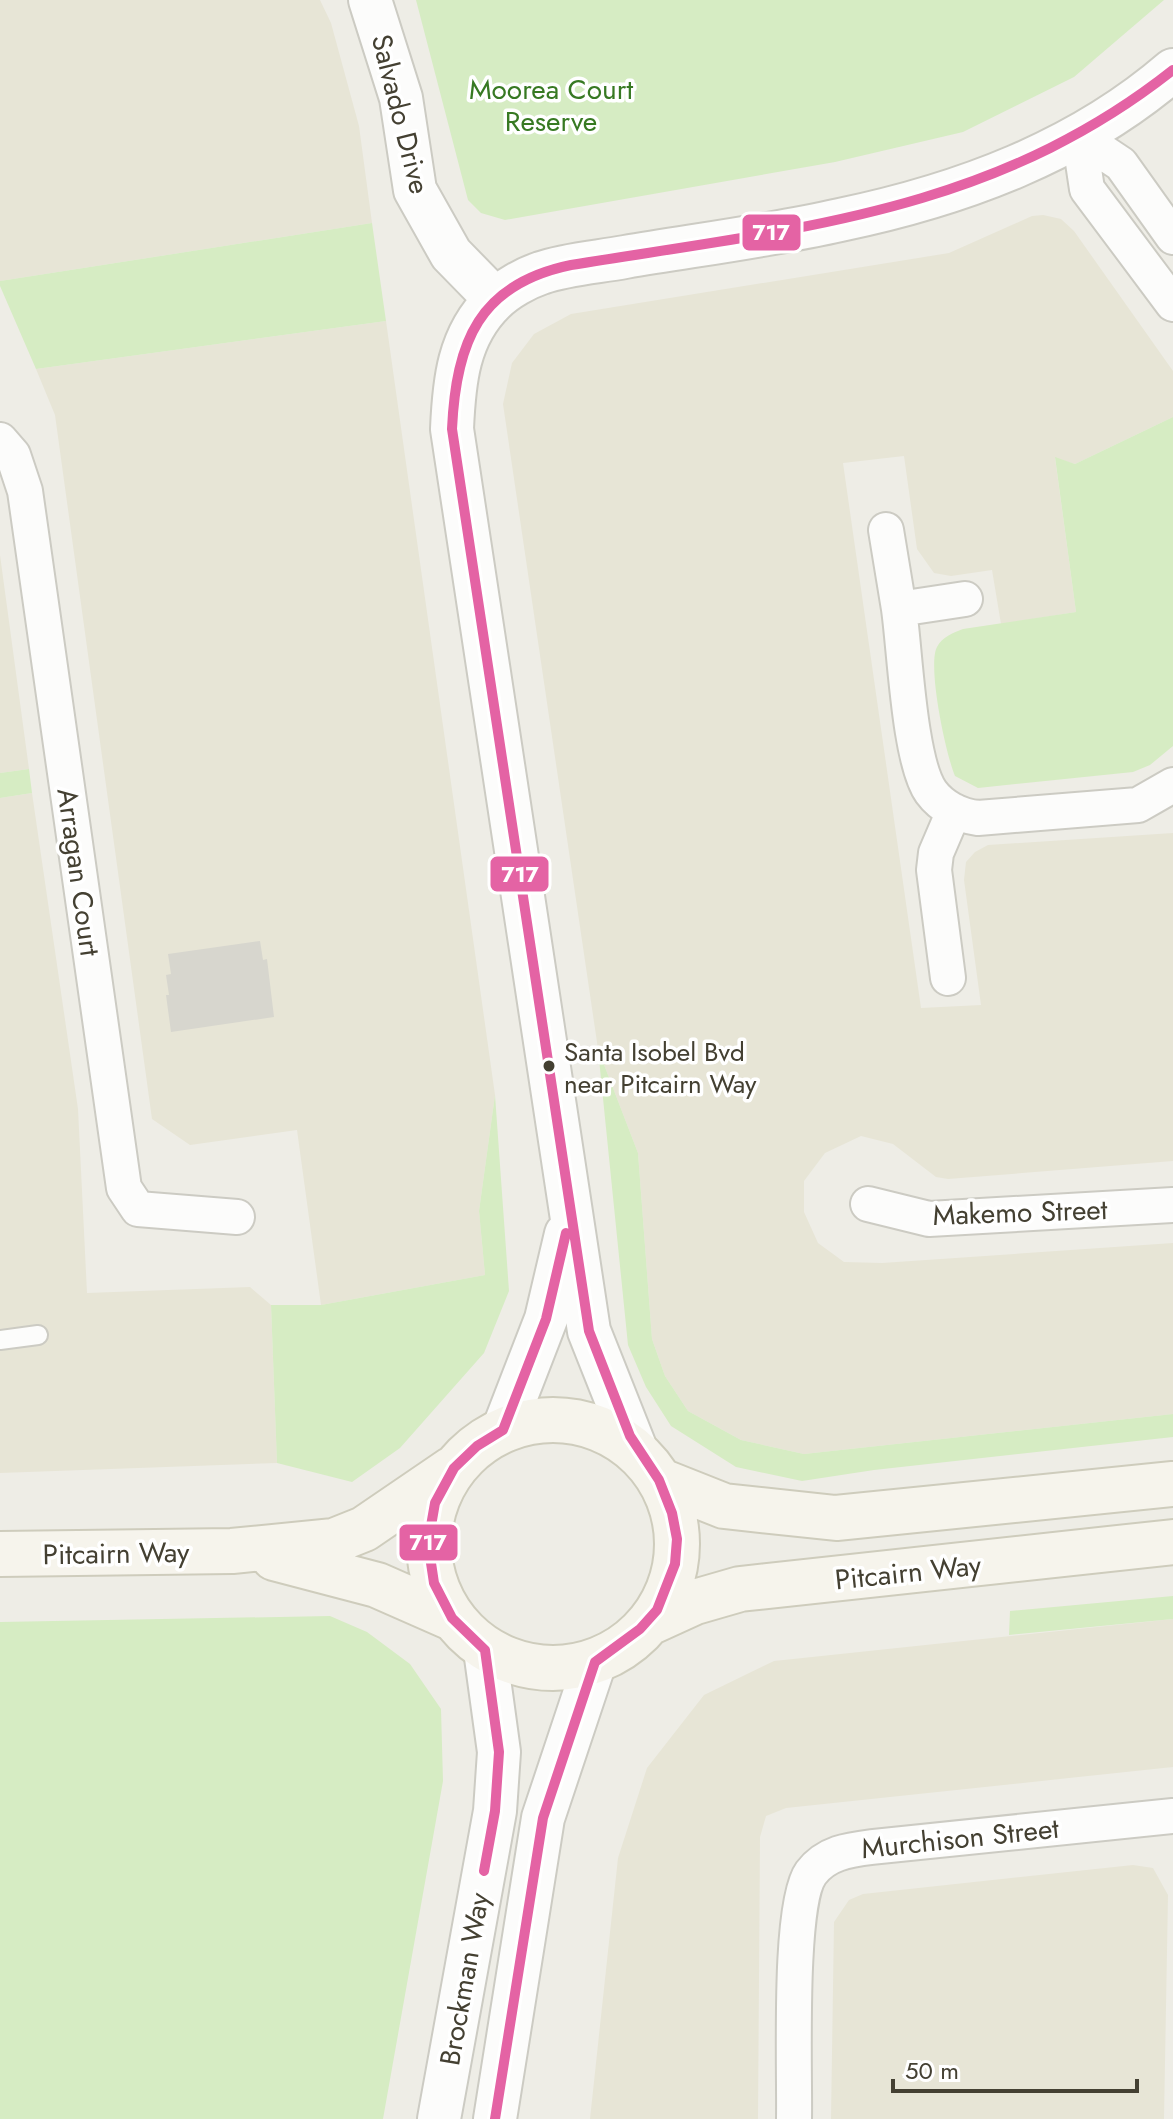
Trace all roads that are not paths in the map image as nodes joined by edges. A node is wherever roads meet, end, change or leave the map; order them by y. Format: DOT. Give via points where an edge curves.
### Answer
graph roads {
  1 [pos="370,0"];
  2 [pos="1173,70"];
  3 [pos="1079,136"];
  4 [pos="1173,237"];
  5 [pos="495,299"];
  6 [pos="1173,304"];
  7 [pos="0,440"];
  8 [pos="886,530"];
  9 [pos="965,599"];
  10 [pos="899,609"];
  11 [pos="1173,785"];
  12 [pos="954,811"];
  13 [pos="948,978"];
  14 [pos="868,1204"];
  15 [pos="1173,1205"];
  16 [pos="571,1214"];
  17 [pos="237,1217"];
  18 [pos="38,1335"];
  19 [pos="0,1340"];
  20 [pos="503,1430"];
  21 [pos="649,1466"];
  22 [pos="454,1468"];
  23 [pos="1173,1484"];
  24 [pos="1173,1542"];
  25 [pos="232,1551"];
  26 [pos="0,1554"];
  27 [pos="452,1618"];
  28 [pos="649,1623"];
  29 [pos="485,1650"];
  30 [pos="595,1662"];
  31 [pos="1173,1816"];
  32 [pos="439,2119"];
  33 [pos="495,2119"];
  34 [pos="794,2119"];
  1 -- 5 [label="street, Salvado Drive" via="401,98 415,190 451,254"];
  2 -- 3 [label="street"];
  3 -- 4 [label="street" via="1121,164"];
  3 -- 5 [label="street" via="994,178 931,199 838,221 542,272"];
  3 -- 6 [label="street" via="1087,189"];
  5 -- 16 [label="street" via="474,325 457,367 452,429"];
  7 -- 17 [label="street, Arragan Court" via="13,455 25,491 124,1188 138,1209"];
  8 -- 10 [label="street"];
  9 -- 10 [label="street"];
  10 -- 12 [label="street" via="920,768 931,793"];
  11 -- 12 [label="street" via="1138,805 978,818"];
  12 -- 13 [label="street" via="934,870"];
  14 -- 15 [label="street, Makemo Street" via="929,1219"];
  16 -- 20 [label="street" via="546,1319"];
  16 -- 21 [label="street" via="589,1331"];
  18 -- 19 [label="lane"];
  20 -- 21 [label="main road" via="538,1421 574,1421 608,1432"];
  20 -- 22 [label="main road"];
  21 -- 23 [label="main road" via="724,1506 836,1518"];
  21 -- 28 [label="main road" via="675,1516 678,1554 669,1591"];
  22 -- 25 [label="main road, Pitcairn Way" via="364,1529 334,1541"];
  22 -- 27 [label="main road" via="435,1503 428,1543 434,1583"];
  24 -- 28 [label="main road, Pitcairn Way" via="740,1589"];
  25 -- 26 [label="main road, Pitcairn Way"];
  25 -- 27 [label="main road, Pitcairn Way" via="359,1580"];
  27 -- 29 [label="main road"];
  28 -- 30 [label="main road" via="625,1646"];
  29 -- 30 [label="main road" via="519,1665 557,1669"];
  29 -- 32 [label="street, Brockman Way" via="499,1752 495,1811"];
  30 -- 33 [label="street, Brockman Way" via="543,1818"];
  31 -- 34 [label="street, Murchison Street" via="872,1847 835,1854 820,1864 804,1886 797,1918"];
}
